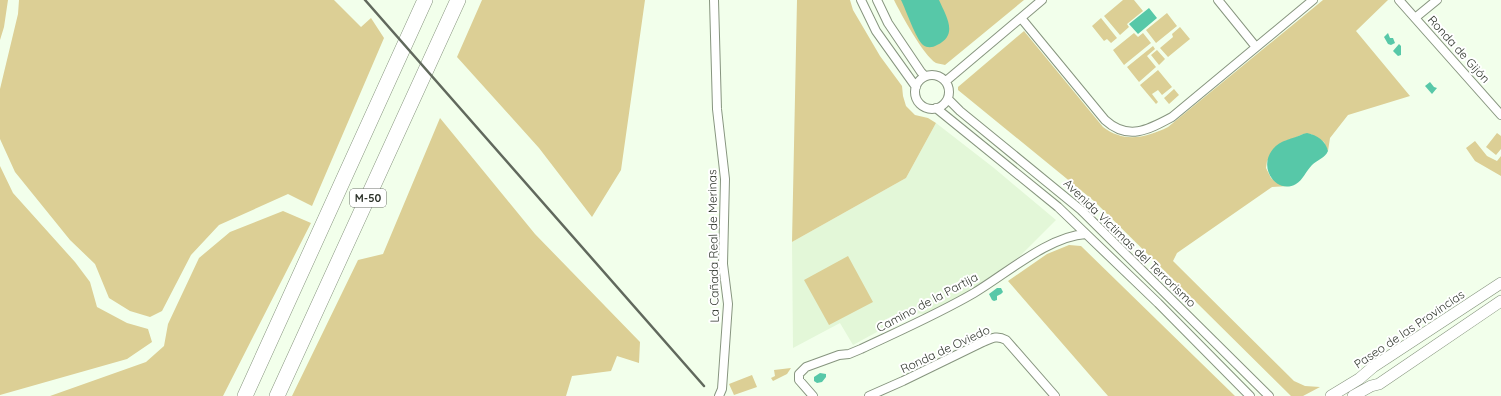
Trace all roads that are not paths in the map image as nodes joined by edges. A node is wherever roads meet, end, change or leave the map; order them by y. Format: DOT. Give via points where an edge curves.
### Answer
graph roads {
  1 [pos="425,0"];
  2 [pos="458,0"];
  3 [pos="714,0"];
  4 [pos="861,0"];
  5 [pos="877,0"];
  6 [pos="1042,0"];
  7 [pos="1218,0"];
  8 [pos="1313,0"];
  9 [pos="1399,0"];
  10 [pos="1437,0"];
  11 [pos="1021,18"];
  12 [pos="1415,18"];
  13 [pos="1256,47"];
  14 [pos="925,76"];
  15 [pos="946,81"];
  16 [pos="916,87"];
  17 [pos="948,99"];
  18 [pos="936,108"];
  19 [pos="1501,115"];
  20 [pos="1086,234"];
  21 [pos="1501,283"];
  22 [pos="1501,302"];
  23 [pos="245,396"];
  24 [pos="277,396"];
  25 [pos="719,396"];
  26 [pos="813,396"];
  27 [pos="869,396"];
  28 [pos="1055,396"];
  29 [pos="1250,396"];
  30 [pos="1269,396"];
  31 [pos="1331,396"];
  32 [pos="1353,396"];
  1 -- 23 [label="highway, M-50"];
  2 -- 24 [label="highway, M-50"];
  3 -- 25 [label="street, La Cañada Real de Merinas" via="717,109 725,179 723,264 728,304 722,389"];
  4 -- 16 [label="street" via="876,31"];
  5 -- 14 [label="street" via="888,23"];
  6 -- 11 [label="street"];
  7 -- 13 [label="street"];
  8 -- 13 [label="street"];
  9 -- 12 [label="street, Ronda de Gijón"];
  10 -- 12 [label="street, Ronda de Gijón"];
  11 -- 13 [label="street" via="1105,120 1113,127 1132,132 1172,117"];
  11 -- 15 [label="street"];
  12 -- 19 [label="street, Ronda de Gijón"];
  14 -- 15 [label="street" via="937,75"];
  14 -- 16 [label="street"];
  15 -- 17 [label="street" via="950,91"];
  16 -- 18 [label="street" via="918,101 926,108"];
  17 -- 18 [label="street"];
  17 -- 30 [label="street, Avenida Víctimas del Terrorismo" via="1081,210"];
  18 -- 20 [label="street, Avenida Víctimas del Terrorismo" via="1058,207"];
  20 -- 26 [label="street, Camino de la Partija" via="1050,245 940,312 861,349 849,354 840,354 806,368 799,374 800,380"];
  20 -- 29 [label="street, Avenida Víctimas del Terrorismo"];
  21 -- 31 [label="street, Paseo de las Provincias"];
  22 -- 32 [label="street" via="1379,384"];
  27 -- 28 [label="street, Ronda de Oviedo" via="994,337 1006,340"];
}
